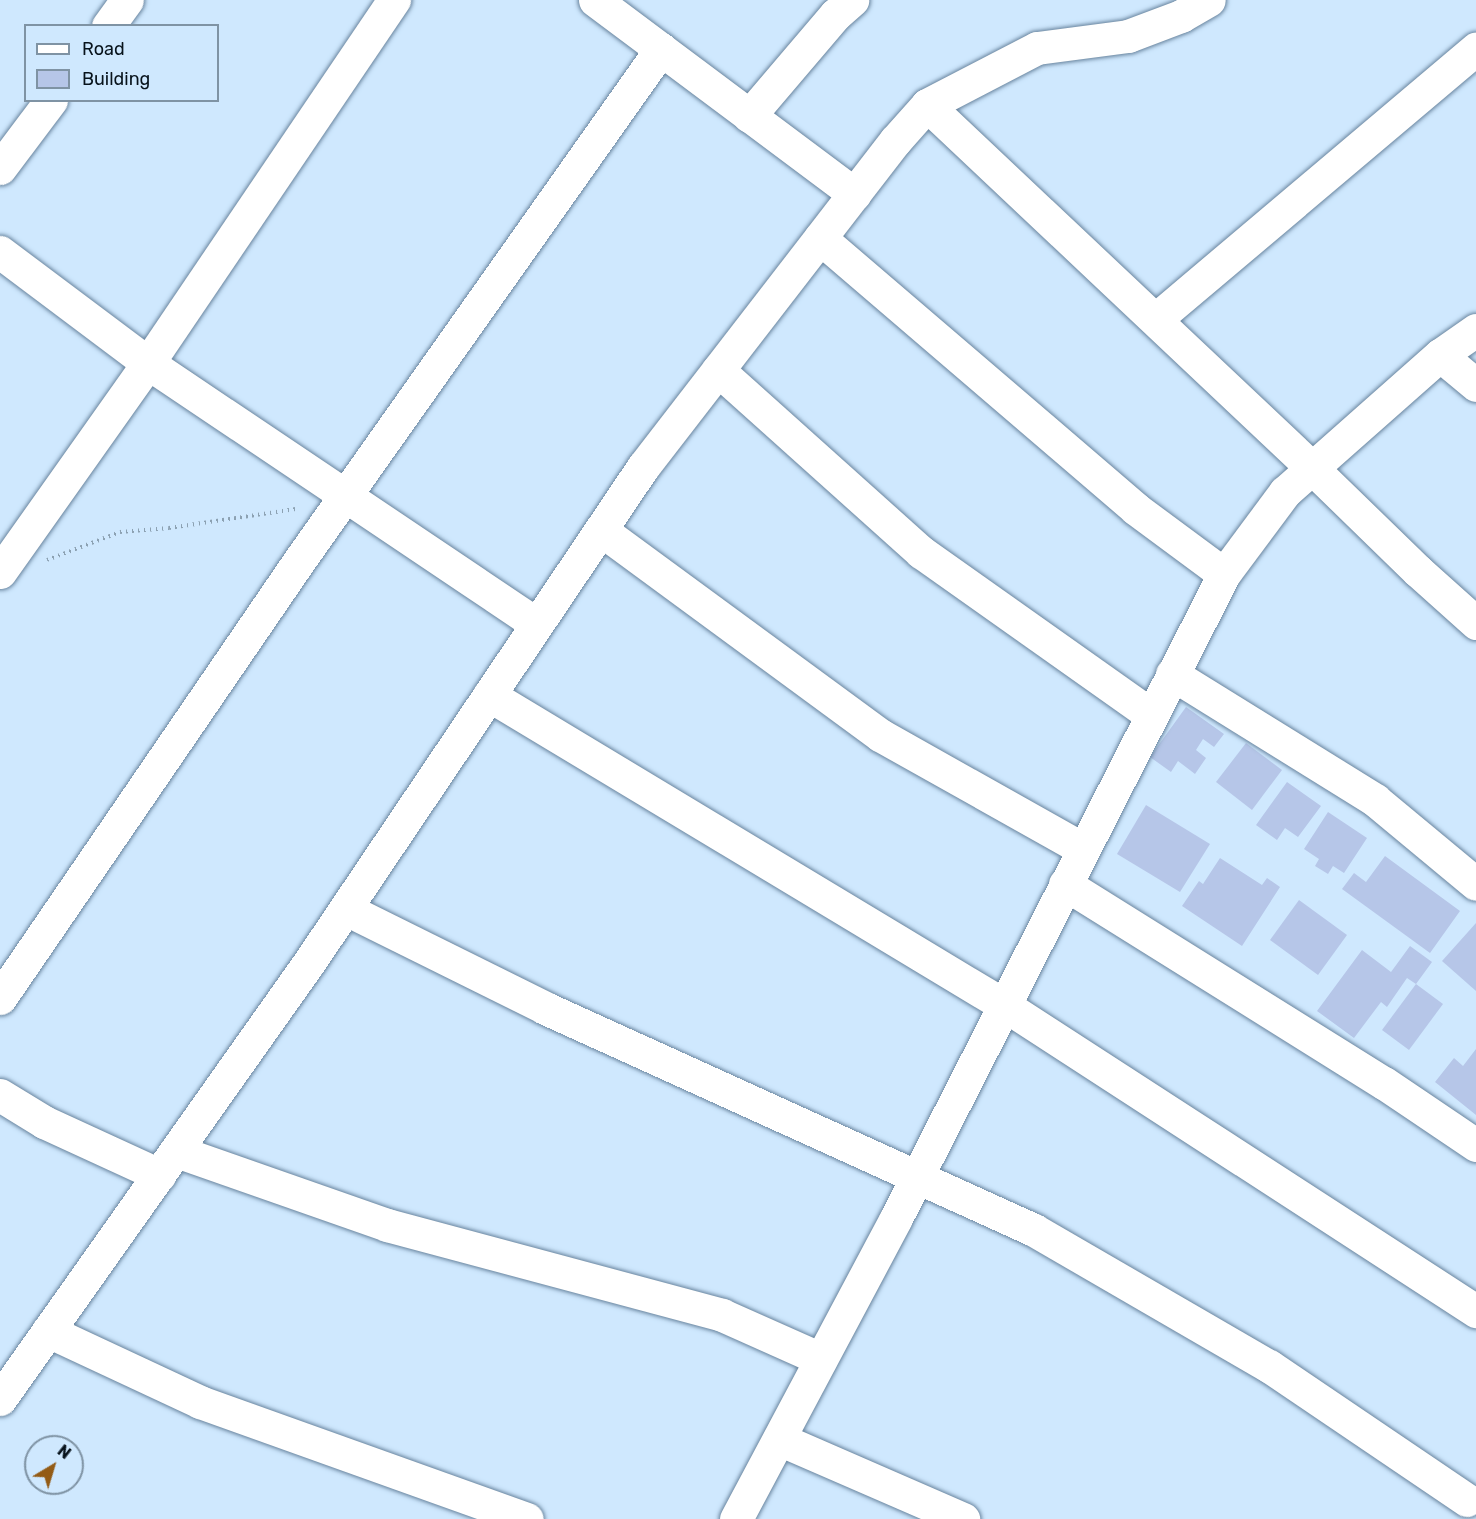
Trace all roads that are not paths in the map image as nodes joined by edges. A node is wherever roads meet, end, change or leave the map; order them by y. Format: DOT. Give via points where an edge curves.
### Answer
graph roads {
  1 [pos="127,0"];
  2 [pos="394,0"];
  3 [pos="595,0"];
  4 [pos="852,0"];
  5 [pos="1209,0"];
  6 [pos="109,24"];
  7 [pos="661,49"];
  8 [pos="1476,49"];
  9 [pos="50,102"];
  10 [pos="927,105"];
  11 [pos="749,116"];
  12 [pos="0,168"];
  13 [pos="854,194"];
  14 [pos="820,238"];
  15 [pos="0,252"];
  16 [pos="1156,319"];
  17 [pos="1476,330"];
  18 [pos="1440,354"];
  19 [pos="148,363"];
  20 [pos="718,370"];
  21 [pos="1476,385"];
  22 [pos="1311,467"];
  23 [pos="346,495"];
  24 [pos="601,530"];
  25 [pos="0,572"];
  26 [pos="1224,574"];
  27 [pos="1476,622"];
  28 [pos="537,624"];
  29 [pos="1172,674"];
  30 [pos="489,695"];
  31 [pos="1151,715"];
  32 [pos="1083,849"];
  33 [pos="1065,884"];
  34 [pos="1476,884"];
  35 [pos="346,909"];
  36 [pos="0,998"];
  37 [pos="1004,1005"];
  38 [pos="0,1095"];
  39 [pos="1476,1145"];
  40 [pos="167,1163"];
  41 [pos="918,1175"];
  42 [pos="1476,1311"];
  43 [pos="48,1331"];
  44 [pos="821,1359"];
  45 [pos="0,1399"];
  46 [pos="779,1439"];
  47 [pos="1465,1503"];
  48 [pos="527,1519"];
  49 [pos="736,1519"];
  50 [pos="963,1519"];
  1 -- 6 [label="street"];
  2 -- 19 [label="street"];
  3 -- 7 [label="street"];
  4 -- 11 [label="street"];
  5 -- 10 [label="street" via="1181,16 1128,36 1037,48"];
  7 -- 11 [label="street"];
  7 -- 23 [label="street"];
  8 -- 16 [label="street"];
  9 -- 12 [label="street"];
  10 -- 13 [label="street"];
  10 -- 16 [label="street"];
  11 -- 13 [label="street"];
  13 -- 14 [label="street"];
  14 -- 20 [label="street"];
  14 -- 26 [label="street" via="1136,509"];
  15 -- 19 [label="street"];
  16 -- 22 [label="street"];
  17 -- 18 [label="street"];
  18 -- 21 [label="street"];
  18 -- 22 [label="street"];
  19 -- 23 [label="street"];
  19 -- 25 [label="street"];
  20 -- 24 [label="street" via="643,467"];
  20 -- 31 [label="street" via="921,552"];
  22 -- 26 [label="street" via="1285,492"];
  22 -- 27 [label="street"];
  23 -- 28 [label="street"];
  23 -- 36 [label="street"];
  24 -- 28 [label="street"];
  24 -- 32 [label="street" via="880,735"];
  26 -- 29 [label="street"];
  28 -- 30 [label="street"];
  29 -- 31 [label="street"];
  29 -- 34 [label="street" via="1375,800"];
  30 -- 35 [label="street"];
  30 -- 37 [label="street"];
  31 -- 32 [label="street"];
  32 -- 33 [label="street"];
  33 -- 37 [label="street"];
  33 -- 39 [label="street" via="1384,1083"];
  35 -- 40 [label="street"];
  35 -- 41 [label="street" via="545,1008"];
  37 -- 41 [label="street"];
  37 -- 42 [label="street"];
  38 -- 40 [label="street" via="44,1122"];
  40 -- 43 [label="street"];
  40 -- 44 [label="street" via="722,1315"];
  41 -- 44 [label="street"];
  41 -- 47 [label="street" via="1034,1230 1269,1366"];
  43 -- 45 [label="street"];
  43 -- 48 [label="street" via="200,1402"];
  44 -- 46 [label="street"];
  46 -- 49 [label="street"];
  46 -- 50 [label="street"];
}
